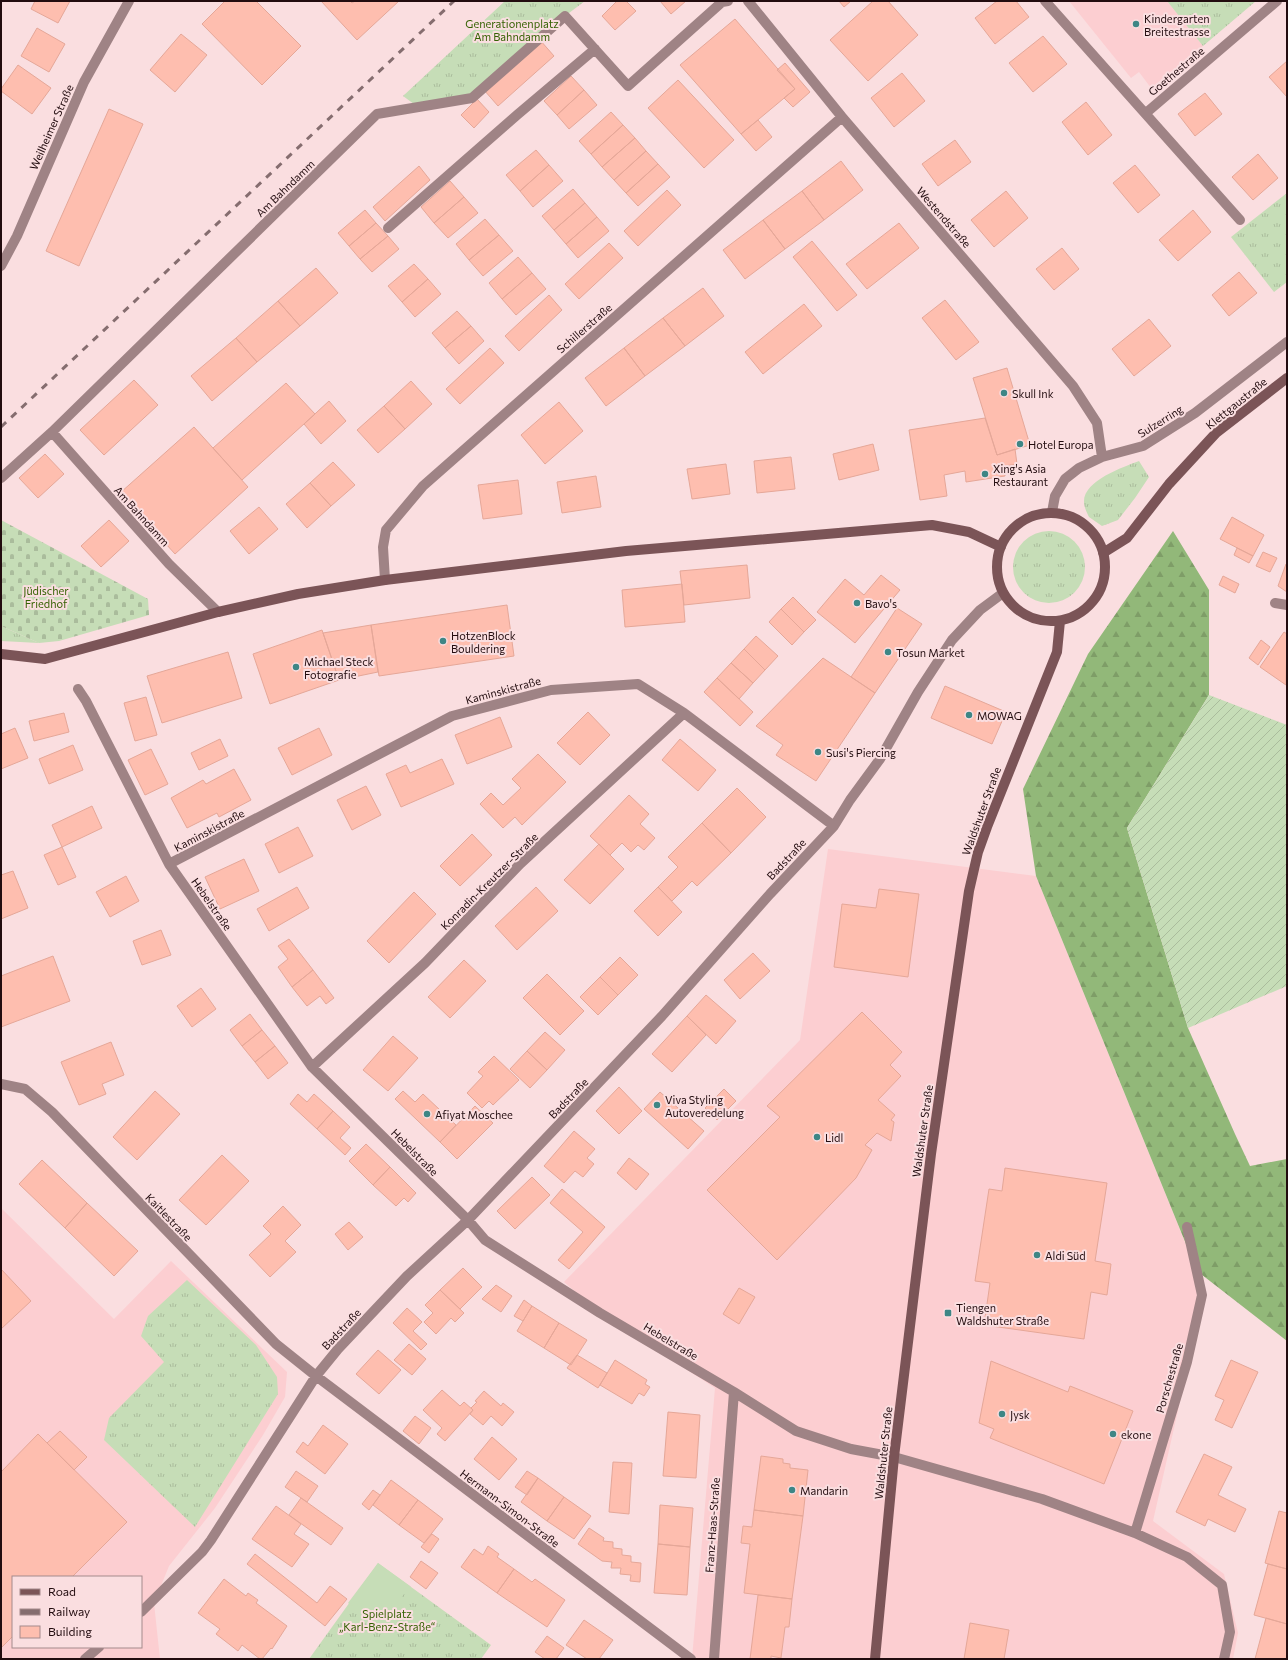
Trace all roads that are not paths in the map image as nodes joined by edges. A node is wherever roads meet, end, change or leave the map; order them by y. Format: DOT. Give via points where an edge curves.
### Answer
graph roads {
  1 [pos="129,1"];
  2 [pos="728,1"];
  3 [pos="748,1"];
  4 [pos="1045,1"];
  5 [pos="1277,1"];
  6 [pos="595,49"];
  7 [pos="1146,113"];
  8 [pos="842,117"];
  9 [pos="1240,220"];
  10 [pos="388,228"];
  11 [pos="1,266"];
  12 [pos="1287,342"];
  13 [pos="1287,378"];
  14 [pos="52,432"];
  15 [pos="1102,457"];
  16 [pos="1,478"];
  17 [pos="1052,512"];
  18 [pos="1001,547"];
  19 [pos="1103,553"];
  20 [pos="385,580"];
  21 [pos="1003,593"];
  22 [pos="1275,603"];
  23 [pos="1287,605"];
  24 [pos="218,612"];
  25 [pos="1060,621"];
  26 [pos="1,654"];
  27 [pos="78,689"];
  28 [pos="684,713"];
  29 [pos="834,826"];
  30 [pos="169,864"];
  31 [pos="312,1067"];
  32 [pos="1,1084"];
  33 [pos="468,1220"];
  34 [pos="1187,1226"];
  35 [pos="316,1376"];
  36 [pos="734,1392"];
  37 [pos="894,1457"];
  38 [pos="1134,1533"];
  39 [pos="142,1611"];
  40 [pos="98,1648"];
  41 [pos="85,1659"];
  42 [pos="691,1659"];
  43 [pos="714,1659"];
  44 [pos="875,1659"];
  45 [pos="1224,1659"];
  1 -- 11 [label="street, Weilheimer Straße" via="84,82 17,236"];
  2 -- 6 [label="street" via="722,2 628,86"];
  3 -- 8 [label="street, Westendstraße"];
  4 -- 7 [label="street, Goethestraße"];
  5 -- 7 [label="street, Goethestraße"];
  6 -- 10 [label="street"];
  6 -- 14 [label="street, Am Bahndamm" via="564,16 472,98 377,114"];
  7 -- 9 [label="street, Goethestraße"];
  8 -- 15 [label="street, Westendstraße" via="1073,386 1097,423"];
  8 -- 20 [label="street, Schillerstraße" via="423,486 386,530 383,547"];
  12 -- 15 [label="street, Sulzerring" via="1195,413 1143,446"];
  13 -- 19 [label="main road, Klettgaustraße" via="1216,433 1169,484 1127,538"];
  14 -- 16 [label="street, Am Bahndamm"];
  14 -- 24 [label="street, Am Bahndamm" via="169,564"];
  15 -- 17 [label="street, Sulzerring" via="1079,468 1065,479 1055,496"];
  17 -- 18 [label="main road" via="1040,513 1021,521 1008,533"];
  17 -- 19 [label="main road" via="1081,521 1096,538"];
  18 -- 20 [label="main road" via="969,532 932,525 626,551"];
  18 -- 21 [label="main road" via="996,567"];
  19 -- 25 [label="main road" via="1105,576 1098,596 1084,610"];
  20 -- 24 [label="main road" via="298,594"];
  21 -- 25 [label="main road" via="1025,614 1045,621"];
  21 -- 29 [label="street, Badstraße" via="980,610 952,640 918,692 880,759"];
  22 -- 23 [label="street"];
  24 -- 26 [label="main road" via="45,659"];
  25 -- 37 [label="main road, Waldshuter Straße" via="1057,652 989,820 969,891 931,1154"];
  27 -- 30 [label="street, Hebelstraße" via="86,700"];
  28 -- 29 [label="street, Kaminskistraße"];
  28 -- 30 [label="street, Kaminskistraße" via="638,684 551,690 452,716"];
  28 -- 31 [label="street, Konradin-Kreutzer-Straße" via="520,864 425,963"];
  29 -- 33 [label="street, Badstraße" via="662,1016"];
  30 -- 31 [label="street, Hebelstraße"];
  31 -- 33 [label="street, Hebelstraße"];
  32 -- 35 [label="street, Kaitlestraße" via="25,1089 52,1112 276,1344"];
  33 -- 35 [label="street, Badstraße" via="407,1276"];
  33 -- 36 [label="street, Hebelstraße" via="485,1240 600,1313"];
  34 -- 38 [label="street, Porschestraße" via="1202,1295 1187,1362"];
  35 -- 39 [label="street, Badstraße" via="211,1540"];
  35 -- 42 [label="street, Hermann-Simon-Straße"];
  36 -- 37 [label="street, Hebelstraße" via="796,1431 851,1449"];
  36 -- 43 [label="street, Franz-Haas-Straße"];
  37 -- 38 [label="street" via="1042,1499"];
  37 -- 44 [label="main road, Waldshuter Straße"];
  38 -- 45 [label="street" via="1187,1557 1222,1585 1230,1632"];
  40 -- 41 [label="street"];
}
